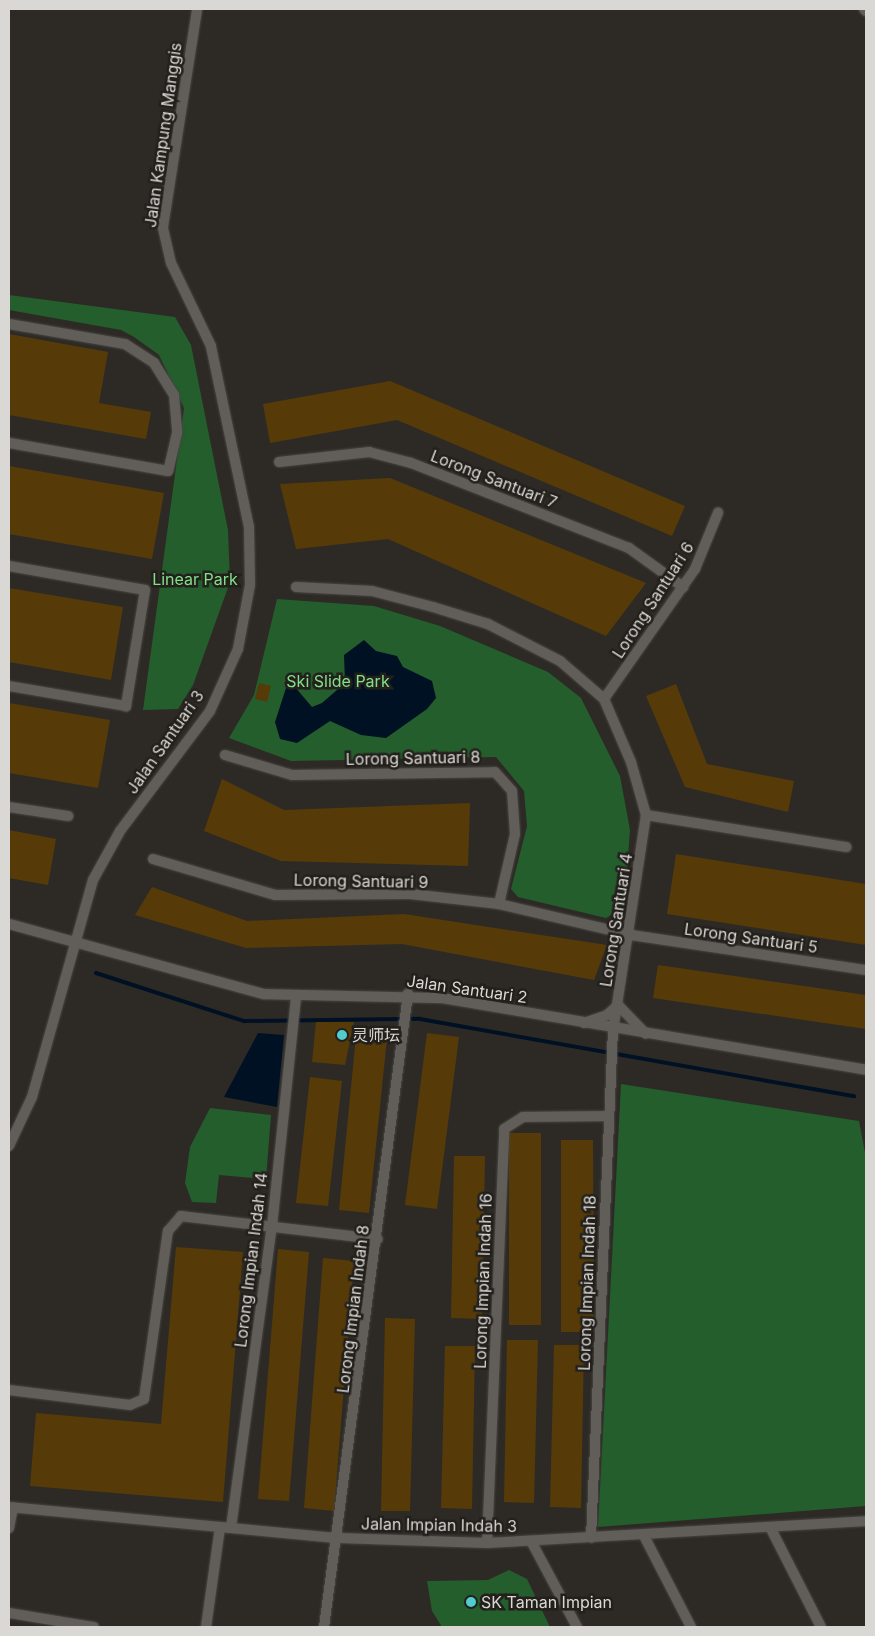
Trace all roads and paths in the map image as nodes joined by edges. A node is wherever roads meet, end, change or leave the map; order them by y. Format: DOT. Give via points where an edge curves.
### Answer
graph roads {
  1 [pos="196,9"];
  2 [pos="186,292"];
  3 [pos="9,324"];
  4 [pos="9,443"];
  5 [pos="279,462"];
  6 [pos="718,513"];
  7 [pos="9,566"];
  8 [pos="296,587"];
  9 [pos="683,587"];
  10 [pos="9,686"];
  11 [pos="604,699"];
  12 [pos="225,756"];
  13 [pos="9,807"];
  14 [pos="646,815"];
  15 [pos="68,816"];
  16 [pos="846,847"];
  17 [pos="153,859"];
  18 [pos="499,904"];
  19 [pos="9,924"];
  20 [pos="631,935"];
  21 [pos="77,941"];
  22 [pos="866,970"];
  23 [pos="407,999"];
  24 [pos="296,1002"];
  25 [pos="618,1005"];
  26 [pos="581,1024"];
  27 [pos="613,1030"];
  28 [pos="647,1035"];
  29 [pos="866,1070"];
  30 [pos="609,1116"];
  31 [pos="9,1146"];
  32 [pos="272,1226"];
  33 [pos="378,1238"];
  34 [pos="9,1390"];
  35 [pos="11,1507"];
  36 [pos="866,1521"];
  37 [pos="220,1527"];
  38 [pos="770,1527"];
  39 [pos="9,1528"];
  40 [pos="231,1528"];
  41 [pos="643,1534"];
  42 [pos="339,1538"];
  43 [pos="591,1538"];
  44 [pos="531,1541"];
  45 [pos="487,1543"];
  46 [pos="9,1613"];
  47 [pos="94,1627"];
  48 [pos="206,1627"];
  49 [pos="324,1627"];
  50 [pos="577,1627"];
  51 [pos="691,1627"];
  52 [pos="821,1627"];
  1 -- 2 [label="street, Jalan Kampung Manggis" via="163,227 171,263"];
  2 -- 21 [label="street, Jalan Santuari 3" via="212,346 249,527 250,585 238,649 210,711 120,831 92,880"];
  3 -- 4 [label="street" via="126,344 154,363 174,395 176,433 168,471"];
  5 -- 9 [label="street, Lorong Santuari 7" via="369,452 411,463 629,548"];
  6 -- 9 [label="street, Lorong Santuari 6" via="705,548"];
  7 -- 10 [label="street" via="145,590 126,706"];
  8 -- 11 [label="street, Lorong Santuari 4" via="372,590 488,624 560,661"];
  9 -- 11 [label="street, Lorong Santuari 6"];
  11 -- 14 [label="street, Lorong Santuari 4" via="631,762"];
  12 -- 18 [label="street, Lorong Santuari 8" via="292,775 495,772 512,791 515,834"];
  13 -- 15 [label="street"];
  14 -- 16 [label="street"];
  14 -- 20 [label="street, Lorong Santuari 4"];
  17 -- 18 [label="street, Lorong Santuari 9" via="275,895 410,894"];
  18 -- 20 [label="street, Lorong Santuari 9"];
  19 -- 21 [label="street, Jalan Santuari 2"];
  20 -- 22 [label="street, Lorong Santuari 5"];
  20 -- 25 [label="street, Lorong Santuari 4"];
  21 -- 24 [label="street, Jalan Santuari 2"];
  21 -- 31 [label="street, Jalan Santuari 3" via="32,1097"];
  23 -- 24 [label="street, Jalan Santuari 2"];
  23 -- 26 [label="street, Jalan Santuari 2"];
  23 -- 33 [label="street, Lorong Impian Indah 8"];
  24 -- 32 [label="street, Lorong Impian Indah 14"];
  25 -- 26 [label="street" via="607,1015"];
  25 -- 27 [label="street, Lorong Santuari 4"];
  25 -- 28 [label="street"];
  26 -- 27 [label="street, Jalan Santuari 2"];
  27 -- 28 [label="street, Jalan Santuari 2"];
  27 -- 30 [label="street, Lorong Impian Indah 18"];
  28 -- 29 [label="street, Jalan Santuari 2"];
  30 -- 43 [label="street, Lorong Impian Indah 18"];
  30 -- 45 [label="street, Lorong Impian Indah 16" via="523,1117 504,1129"];
  32 -- 33 [label="street"];
  32 -- 34 [label="street" via="181,1216 168,1231 144,1399 130,1405"];
  32 -- 40 [label="street, Lorong Impian Indah 14"];
  33 -- 42 [label="street, Lorong Impian Indah 8"];
  35 -- 37 [label="street, Jalan Impian Indah 3"];
  35 -- 39 [label="street"];
  36 -- 38 [label="street, Jalan Impian Indah 3"];
  37 -- 40 [label="street, Jalan Impian Indah 3"];
  37 -- 48 [label="street"];
  38 -- 41 [label="street, Jalan Impian Indah 3"];
  38 -- 52 [label="street"];
  40 -- 42 [label="street, Jalan Impian Indah 3"];
  41 -- 43 [label="street, Jalan Impian Indah 3"];
  41 -- 51 [label="street"];
  42 -- 45 [label="street, Jalan Impian Indah 3"];
  42 -- 49 [label="street, Lorong Impian Indah 8"];
  43 -- 44 [label="street, Jalan Impian Indah 3"];
  44 -- 45 [label="street, Jalan Impian Indah 3"];
  44 -- 50 [label="street"];
  46 -- 47 [label="street"];
}
